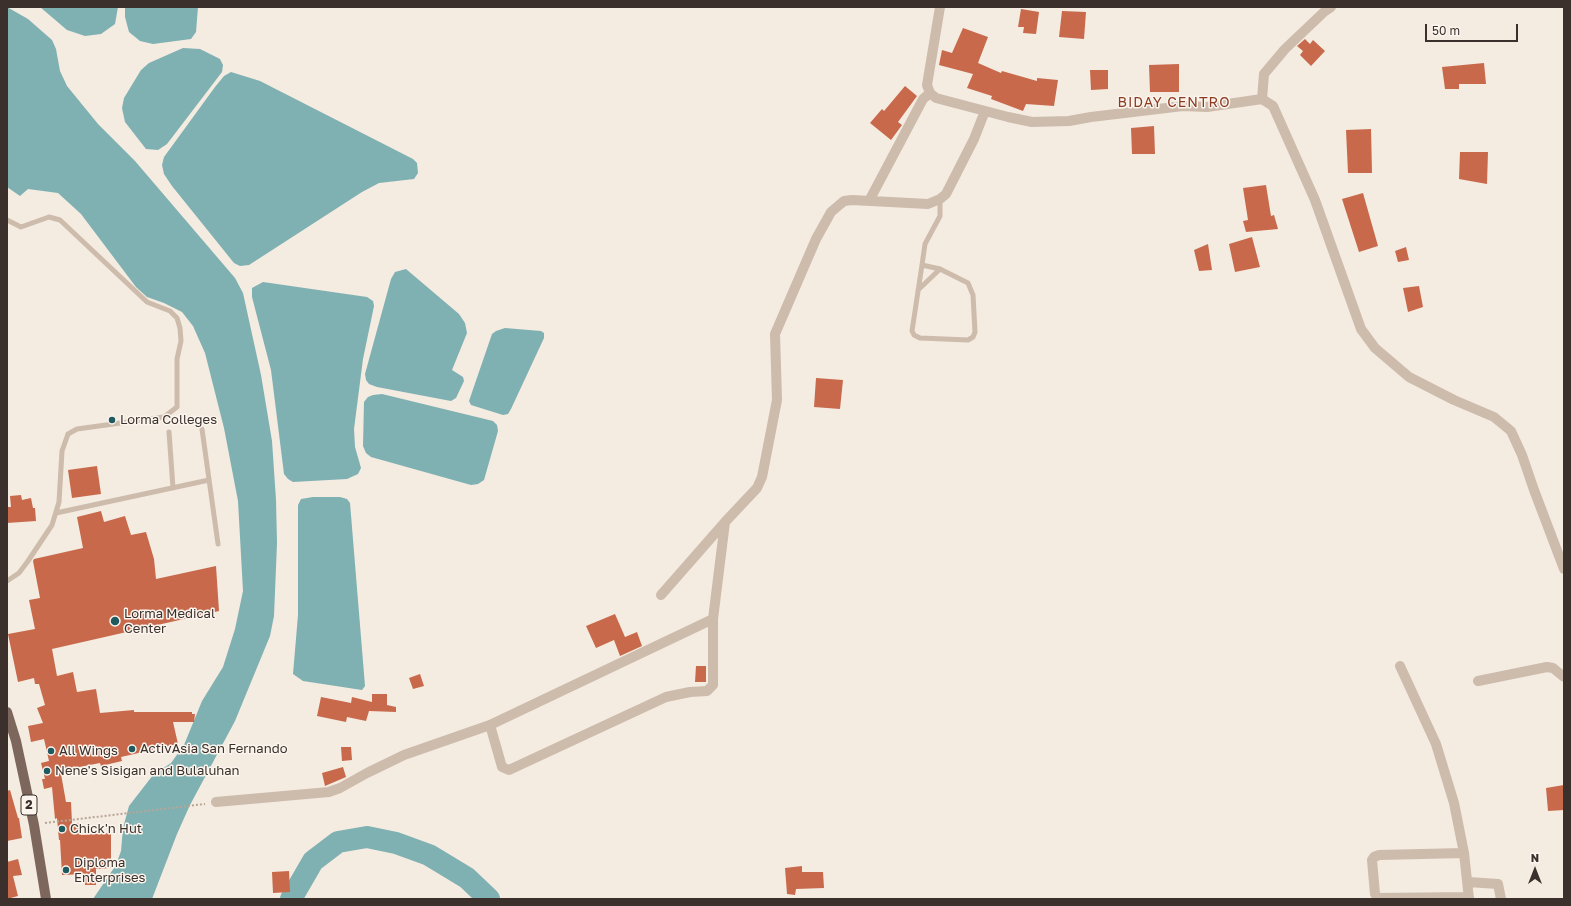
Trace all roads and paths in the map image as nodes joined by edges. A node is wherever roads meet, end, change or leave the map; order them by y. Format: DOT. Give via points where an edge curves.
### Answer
graph roads {
  1 [pos="940,7"];
  2 [pos="1331,7"];
  3 [pos="930,94"];
  4 [pos="1262,99"];
  5 [pos="985,111"];
  6 [pos="940,199"];
  7 [pos="869,201"];
  8 [pos="7,220"];
  9 [pos="922,265"];
  10 [pos="940,269"];
  11 [pos="918,290"];
  12 [pos="202,429"];
  13 [pos="169,432"];
  14 [pos="209,480"];
  15 [pos="173,488"];
  16 [pos="56,513"];
  17 [pos="725,522"];
  18 [pos="218,544"];
  19 [pos="1564,569"];
  20 [pos="7,581"];
  21 [pos="661,595"];
  22 [pos="713,619"];
  23 [pos="1400,666"];
  24 [pos="1564,677"];
  25 [pos="1478,681"];
  26 [pos="7,712"];
  27 [pos="490,725"];
  28 [pos="216,802"];
  29 [pos="34,825"];
  30 [pos="1464,853"];
  31 [pos="1468,882"];
  32 [pos="1469,898"];
  33 [pos="46,899"];
  34 [pos="1501,899"];
  1 -- 3 [label="street" via="927,85"];
  2 -- 4 [label="street" via="1324,10 1285,49 1264,74"];
  3 -- 5 [label="street" via="936,98"];
  3 -- 7 [label="street" via="922,99"];
  4 -- 5 [label="street" via="1069,121 1032,122"];
  4 -- 19 [label="street" via="1273,106 1315,200 1361,329 1375,348 1409,377 1494,417 1512,431"];
  5 -- 6 [label="street" via="980,128 946,194"];
  6 -- 7 [label="street" via="928,204"];
  6 -- 9 [label="lane" via="940,216 925,244"];
  7 -- 17 [label="street" via="844,201 831,212 784,310 775,334 777,400 760,484"];
  8 -- 16 [label="lane" via="21,227 49,217 60,220 147,302 170,310 177,318 180,328 177,407 164,417 76,429 68,434 62,451"];
  9 -- 10 [label="lane"];
  9 -- 11 [label="lane"];
  10 -- 11 [label="lane"];
  10 -- 11 [label="lane" via="968,283 972,289 974,337 968,340 920,338 914,335 912,331"];
  12 -- 14 [label="lane"];
  13 -- 15 [label="lane"];
  14 -- 15 [label="lane"];
  14 -- 18 [label="lane"];
  15 -- 16 [label="lane"];
  16 -- 20 [label="lane" via="38,549 19,573"];
  17 -- 21 [label="street"];
  17 -- 22 [label="street"];
  22 -- 27 [label="street"];
  22 -- 27 [label="street" via="713,685 707,692 690,692 666,697 510,770 502,767"];
  23 -- 30 [label="street" via="1436,744 1454,803"];
  24 -- 25 [label="street" via="1553,668 1547,668"];
  26 -- 29 [label="main road, 2" via="16,741"];
  27 -- 28 [label="street" via="404,755 349,785 329,792"];
  28 -- 29 [label="path"];
  29 -- 33 [label="main road, 2"];
  30 -- 31 [label="street"];
  30 -- 32 [label="street" via="1374,857 1372,860 1375,894 1378,898"];
  31 -- 32 [label="street"];
  31 -- 34 [label="street" via="1498,884"];
}
